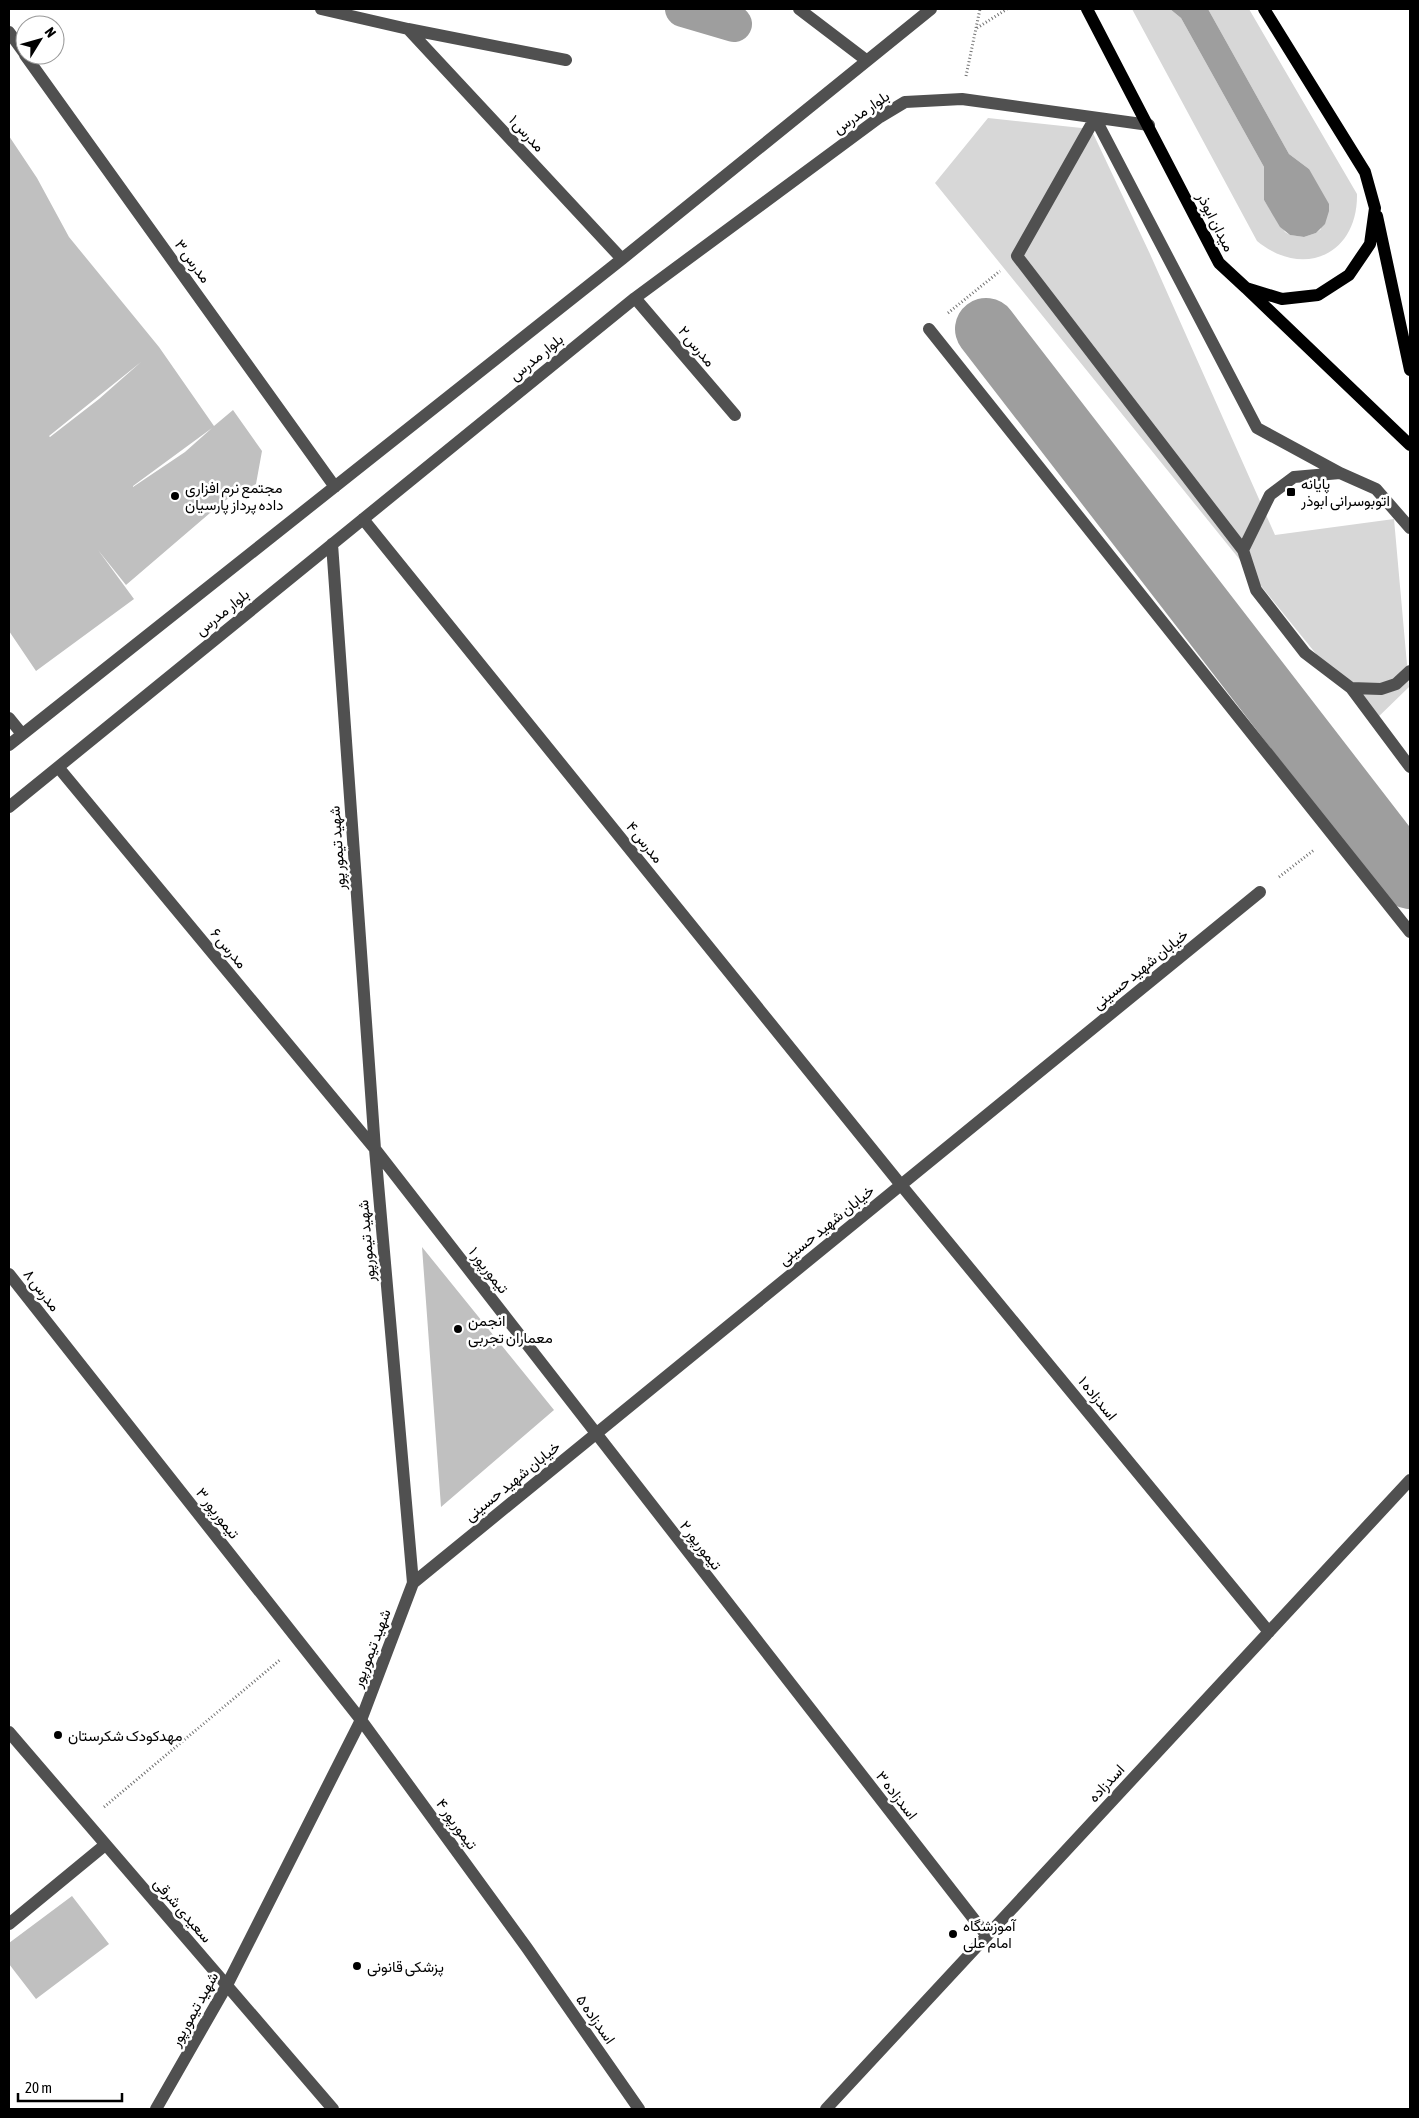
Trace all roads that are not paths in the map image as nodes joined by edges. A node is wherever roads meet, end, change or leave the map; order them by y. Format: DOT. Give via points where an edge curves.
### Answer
graph roads {
  1 [pos="321,9"];
  2 [pos="799,9"];
  3 [pos="931,9"];
  4 [pos="1087,9"];
  5 [pos="1264,9"];
  6 [pos="408,29"];
  7 [pos="566,60"];
  8 [pos="866,60"];
  9 [pos="32,65"];
  10 [pos="1095,118"];
  11 [pos="1148,125"];
  12 [pos="1375,208"];
  13 [pos="622,259"];
  14 [pos="1246,288"];
  15 [pos="635,298"];
  16 [pos="929,329"];
  17 [pos="1410,370"];
  18 [pos="735,415"];
  19 [pos="1410,445"];
  20 [pos="1340,472"];
  21 [pos="335,487"];
  22 [pos="363,519"];
  23 [pos="1410,527"];
  24 [pos="332,544"];
  25 [pos="1243,550"];
  26 [pos="1410,671"];
  27 [pos="1351,688"];
  28 [pos="9,718"];
  29 [pos="22,734"];
  30 [pos="9,745"];
  31 [pos="58,767"];
  32 [pos="1410,768"];
  33 [pos="9,807"];
  34 [pos="1260,892"];
  35 [pos="1410,932"];
  36 [pos="375,1149"];
  37 [pos="901,1185"];
  38 [pos="9,1274"];
  39 [pos="49,1326"];
  40 [pos="595,1434"];
  41 [pos="1410,1480"];
  42 [pos="413,1583"];
  43 [pos="1269,1632"];
  44 [pos="781,1675"];
  45 [pos="361,1720"];
  46 [pos="9,1732"];
  47 [pos="106,1845"];
  48 [pos="9,1924"];
  49 [pos="986,1936"];
  50 [pos="527,1948"];
  51 [pos="226,1985"];
  52 [pos="156,2109"];
  53 [pos="333,2109"];
  54 [pos="638,2109"];
  55 [pos="826,2109"];
  1 -- 6 [label="street"];
  2 -- 8 [label="street"];
  3 -- 8 [label="street, بلوار مدرس"];
  4 -- 11 [label="main road, میدان ابوذر"];
  5 -- 12 [label="main road, میدان ابوذر" via="1365,172"];
  6 -- 7 [label="street"];
  6 -- 13 [label="street, مدرس ۱"];
  8 -- 13 [label="street, بلوار مدرس"];
  9 -- 21 [label="street, مدرس ۳"];
  10 -- 11 [label="street, بلوار مدرس"];
  10 -- 15 [label="street, بلوار مدرس" via="962,99 905,102 880,116"];
  10 -- 20 [label="street" via="1257,428"];
  10 -- 25 [label="street" via="1018,256"];
  11 -- 14 [label="main road, میدان ابوذر" via="1219,264"];
  12 -- 14 [label="main road, میدان ابوذر" via="1370,244 1350,275 1318,295 1282,299"];
  12 -- 17 [label="main road"];
  13 -- 21 [label="street, بلوار مدرس"];
  14 -- 19 [label="main road"];
  15 -- 18 [label="street, مدرس ۲"];
  15 -- 22 [label="street, بلوار مدرس"];
  16 -- 35 [label="street"];
  20 -- 23 [label="street" via="1376,489"];
  20 -- 25 [label="street" via="1294,477 1270,495"];
  21 -- 29 [label="street, بلوار مدرس"];
  22 -- 24 [label="street, بلوار مدرس"];
  22 -- 37 [label="street, مدرس ۴"];
  24 -- 31 [label="street, بلوار مدرس"];
  24 -- 36 [label="street, شهید تیمور پور"];
  25 -- 27 [label="street" via="1256,590 1305,653"];
  26 -- 27 [label="street" via="1396,684 1381,689"];
  27 -- 32 [label="street"];
  28 -- 29 [label="street"];
  29 -- 30 [label="street, بلوار مدرس"];
  31 -- 33 [label="street, بلوار مدرس"];
  31 -- 36 [label="street, مدرس ۶"];
  34 -- 37 [label="street, خیابان شهید حسینی"];
  36 -- 40 [label="street, تیمورپور ۱"];
  36 -- 42 [label="street, شهید تیمورپور"];
  37 -- 40 [label="street, خیابان شهید حسینی"];
  37 -- 43 [label="street, اسدزاده ۱"];
  38 -- 39 [label="street, مدرس ۸"];
  39 -- 45 [label="street, تیمورپور ۳"];
  40 -- 42 [label="street, خیابان شهید حسینی"];
  40 -- 44 [label="street, تیمورپور ۲"];
  41 -- 43 [label="street, اسدزاده"];
  42 -- 45 [label="street, شهید تیمورپور"];
  43 -- 49 [label="street, اسدزاده"];
  44 -- 49 [label="street, اسدزاده ۳"];
  45 -- 50 [label="street, تیمورپور ۴"];
  45 -- 51 [label="street, شهید تیمورپور"];
  46 -- 47 [label="street, سعیدی شرقی"];
  47 -- 48 [label="street"];
  47 -- 51 [label="street, سعیدی شرقی"];
  49 -- 55 [label="street, اسدزاده"];
  50 -- 54 [label="street, اسدزاده ۵"];
  51 -- 52 [label="street, شهید تیمورپور"];
  51 -- 53 [label="street, سعیدی شرقی"];
}
